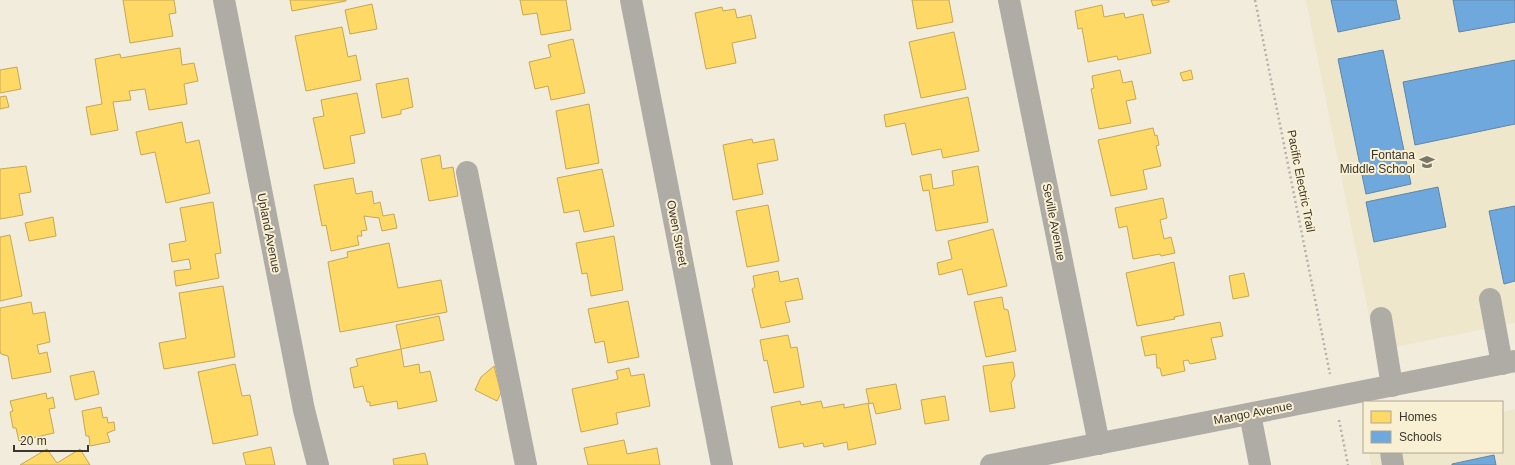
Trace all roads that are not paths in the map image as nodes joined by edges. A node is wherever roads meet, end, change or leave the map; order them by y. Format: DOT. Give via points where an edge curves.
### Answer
graph roads {
  1 [pos="224,0"];
  2 [pos="631,0"];
  3 [pos="1009,0"];
  4 [pos="467,172"];
  5 [pos="1490,299"];
  6 [pos="1381,318"];
  7 [pos="1508,363"];
  8 [pos="1386,392"];
  9 [pos="1250,414"];
  10 [pos="1098,444"];
  11 [pos="1391,453"];
  12 [pos="318,465"];
  13 [pos="526,465"];
  14 [pos="722,465"];
  15 [pos="991,465"];
  16 [pos="1260,465"];
  17 [pos="1393,465"];
  1 -- 12 [label="street, Upland Avenue" via="304,410"];
  2 -- 14 [label="street, Owen Street"];
  3 -- 10 [label="street, Seville Avenue"];
  4 -- 13 [label="street"];
  5 -- 7 [label="street"];
  6 -- 8 [label="street"];
  7 -- 8 [label="street, Mango Avenue"];
  8 -- 9 [label="street, Mango Avenue"];
  9 -- 10 [label="street, Mango Avenue"];
  9 -- 16 [label="street"];
  10 -- 15 [label="street, Mango Avenue"];
  11 -- 17 [label="street"];
}
